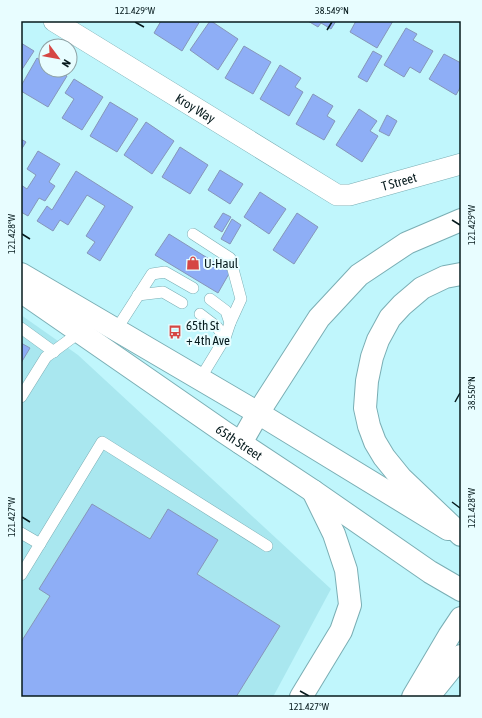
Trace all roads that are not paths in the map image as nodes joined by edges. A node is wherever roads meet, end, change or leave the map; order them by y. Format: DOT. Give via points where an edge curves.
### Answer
graph roads {
  1 [pos="54,21"];
  2 [pos="461,164"];
  3 [pos="337,195"];
  4 [pos="461,220"];
  5 [pos="193,234"];
  6 [pos="21,274"];
  7 [pos="461,274"];
  8 [pos="193,288"];
  9 [pos="21,290"];
  10 [pos="138,296"];
  11 [pos="210,299"];
  12 [pos="182,303"];
  13 [pos="200,314"];
  14 [pos="230,323"];
  15 [pos="21,328"];
  16 [pos="116,330"];
  17 [pos="80,332"];
  18 [pos="225,338"];
  19 [pos="54,352"];
  20 [pos="200,379"];
  21 [pos="21,397"];
  22 [pos="258,413"];
  23 [pos="241,443"];
  24 [pos="313,491"];
  25 [pos="21,533"];
  26 [pos="461,536"];
  27 [pos="40,544"];
  28 [pos="267,546"];
  29 [pos="21,575"];
  30 [pos="461,590"];
  31 [pos="461,618"];
  32 [pos="461,656"];
  33 [pos="301,697"];
  34 [pos="413,697"];
  35 [pos="428,697"];
  1 -- 3 [label="street, Kroy Way"];
  2 -- 3 [label="street, T Street" via="350,195"];
  4 -- 22 [label="main road" via="407,243 359,276 319,318"];
  5 -- 14 [label="lane" via="230,258 241,299"];
  6 -- 16 [label="main road"];
  7 -- 26 [label="main road" via="446,277 422,288 402,304 390,318 372,357 365,408 375,442 384,457 401,478"];
  8 -- 10 [label="lane" via="165,272 152,274"];
  9 -- 17 [label="main road, 65th Street"];
  10 -- 12 [label="lane" via="163,292"];
  10 -- 16 [label="lane"];
  11 -- 14 [label="lane" via="226,311"];
  13 -- 18 [label="lane"];
  14 -- 18 [label="lane"];
  15 -- 19 [label="lane"];
  16 -- 20 [label="main road"];
  17 -- 19 [label="lane"];
  17 -- 23 [label="main road, 65th Street"];
  18 -- 20 [label="lane"];
  19 -- 21 [label="lane" via="46,357"];
  20 -- 22 [label="main road"];
  22 -- 23 [label="main road"];
  22 -- 26 [label="main road"];
  23 -- 24 [label="main road, 65th Street"];
  24 -- 30 [label="main road, 65th Street" via="430,572"];
  24 -- 33 [label="main road" via="334,534 346,570 350,605 341,630"];
  25 -- 27 [label="lane"];
  27 -- 28 [label="lane" via="102,442"];
  27 -- 29 [label="lane"];
  31 -- 34 [label="main road"];
  32 -- 35 [label="main road"];
}
